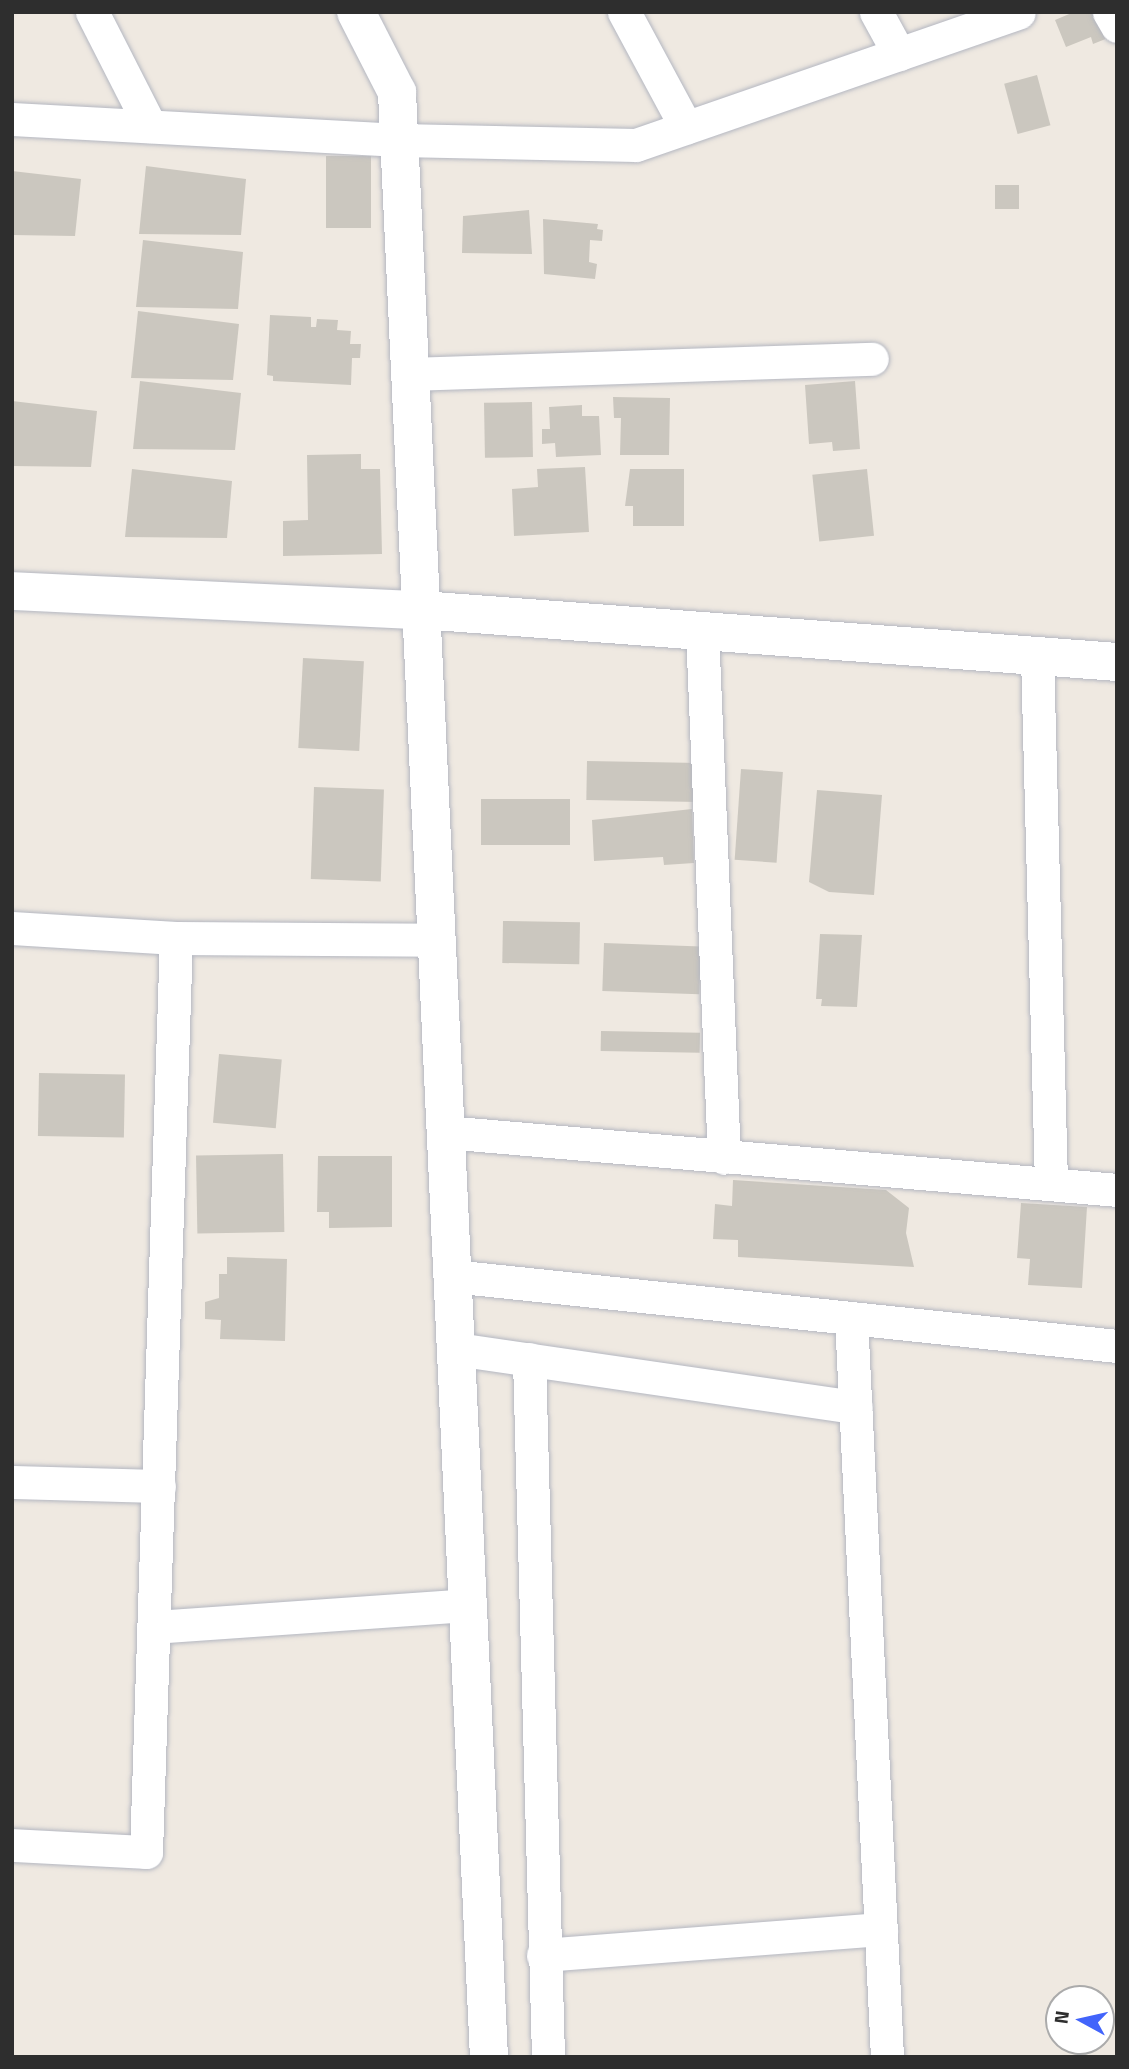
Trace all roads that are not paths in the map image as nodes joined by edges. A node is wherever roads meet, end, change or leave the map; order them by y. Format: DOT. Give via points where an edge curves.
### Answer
graph roads {
  1 [pos="92,12"];
  2 [pos="356,12"];
  3 [pos="624,12"];
  4 [pos="876,12"];
  5 [pos="1019,12"];
  6 [pos="1109,12"];
  7 [pos="1117,26"];
  8 [pos="899,54"];
  9 [pos="12,119"];
  10 [pos="150,126"];
  11 [pos="686,127"];
  12 [pos="400,140"];
  13 [pos="872,359"];
  14 [pos="410,374"];
  15 [pos="12,591"];
  16 [pos="421,610"];
  17 [pos="702,631"];
  18 [pos="1037,656"];
  19 [pos="1117,662"];
  20 [pos="12,928"];
  21 [pos="177,938"];
  22 [pos="437,940"];
  23 [pos="445,1132"];
  24 [pos="724,1158"];
  25 [pos="1051,1184"];
  26 [pos="1117,1190"];
  27 [pos="452,1276"];
  28 [pos="851,1318"];
  29 [pos="1117,1346"];
  30 [pos="456,1349"];
  31 [pos="528,1359"];
  32 [pos="856,1407"];
  33 [pos="12,1482"];
  34 [pos="159,1486"];
  35 [pos="468,1605"];
  36 [pos="154,1627"];
  37 [pos="12,1845"];
  38 [pos="881,1929"];
  39 [pos="543,1955"];
  40 [pos="489,2057"];
  41 [pos="548,2057"];
  42 [pos="887,2057"];
  1 -- 10 [label="street"];
  2 -- 12 [label="street" via="397,92"];
  3 -- 11 [label="street"];
  4 -- 8 [label="street"];
  5 -- 8 [label="street"];
  6 -- 7 [label="street"];
  8 -- 11 [label="street"];
  9 -- 10 [label="street"];
  10 -- 12 [label="street"];
  11 -- 12 [label="street" via="636,145"];
  12 -- 14 [label="street"];
  13 -- 14 [label="street"];
  14 -- 16 [label="street"];
  15 -- 16 [label="street"];
  16 -- 17 [label="street"];
  16 -- 22 [label="street"];
  17 -- 18 [label="street"];
  17 -- 24 [label="street"];
  18 -- 19 [label="street"];
  18 -- 25 [label="street"];
  20 -- 21 [label="street"];
  21 -- 22 [label="street"];
  21 -- 34 [label="street"];
  22 -- 23 [label="street"];
  23 -- 24 [label="street"];
  23 -- 27 [label="street"];
  24 -- 25 [label="street"];
  25 -- 26 [label="street"];
  27 -- 28 [label="street"];
  27 -- 30 [label="street"];
  28 -- 29 [label="street"];
  28 -- 32 [label="street"];
  30 -- 31 [label="street"];
  30 -- 35 [label="street"];
  31 -- 32 [label="street"];
  31 -- 39 [label="street"];
  32 -- 38 [label="street"];
  33 -- 34 [label="street"];
  34 -- 36 [label="street"];
  35 -- 36 [label="street"];
  35 -- 40 [label="street"];
  36 -- 37 [label="street" via="146,1852"];
  38 -- 39 [label="street"];
  38 -- 42 [label="street"];
  39 -- 41 [label="street"];
}
